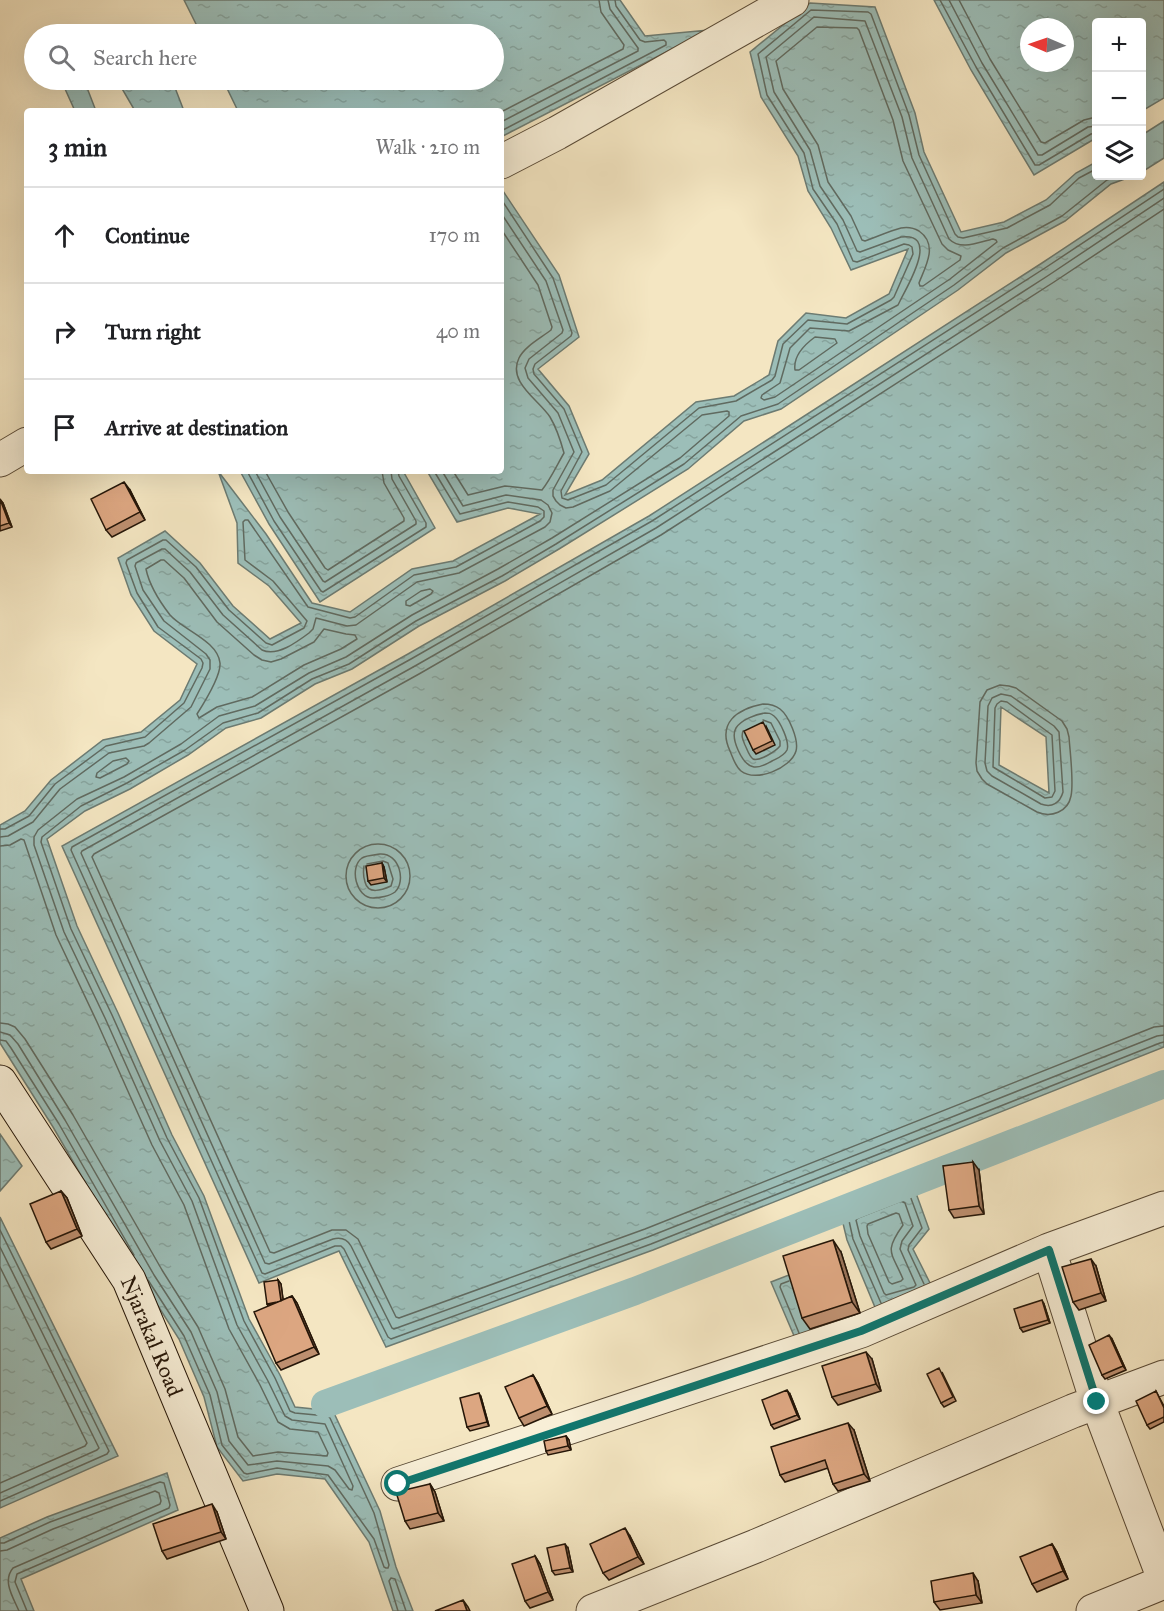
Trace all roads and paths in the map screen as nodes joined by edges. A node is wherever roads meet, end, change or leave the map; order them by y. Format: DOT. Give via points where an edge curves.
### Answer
graph roads {
  1 [pos="792,0"];
  2 [pos="504,160"];
  3 [pos="24,446"];
  4 [pos="0,460"];
  5 [pos="0,1082"];
  6 [pos="1164,1208"];
  7 [pos="1049,1250"];
  8 [pos="1164,1377"];
  9 [pos="1097,1402"];
  10 [pos="398,1484"];
  11 [pos="1164,1581"];
  12 [pos="267,1611"];
  13 [pos="593,1611"];
  14 [pos="1093,1611"];
  1 -- 2 [label="street"];
  3 -- 4 [label="street"];
  5 -- 12 [label="street, Njarakal Road" via="129,1280"];
  6 -- 7 [label="street"];
  7 -- 9 [label="street"];
  7 -- 10 [label="street" via="861,1331"];
  8 -- 9 [label="street"];
  9 -- 11 [label="street"];
  9 -- 13 [label="street"];
  11 -- 14 [label="street"];
}
